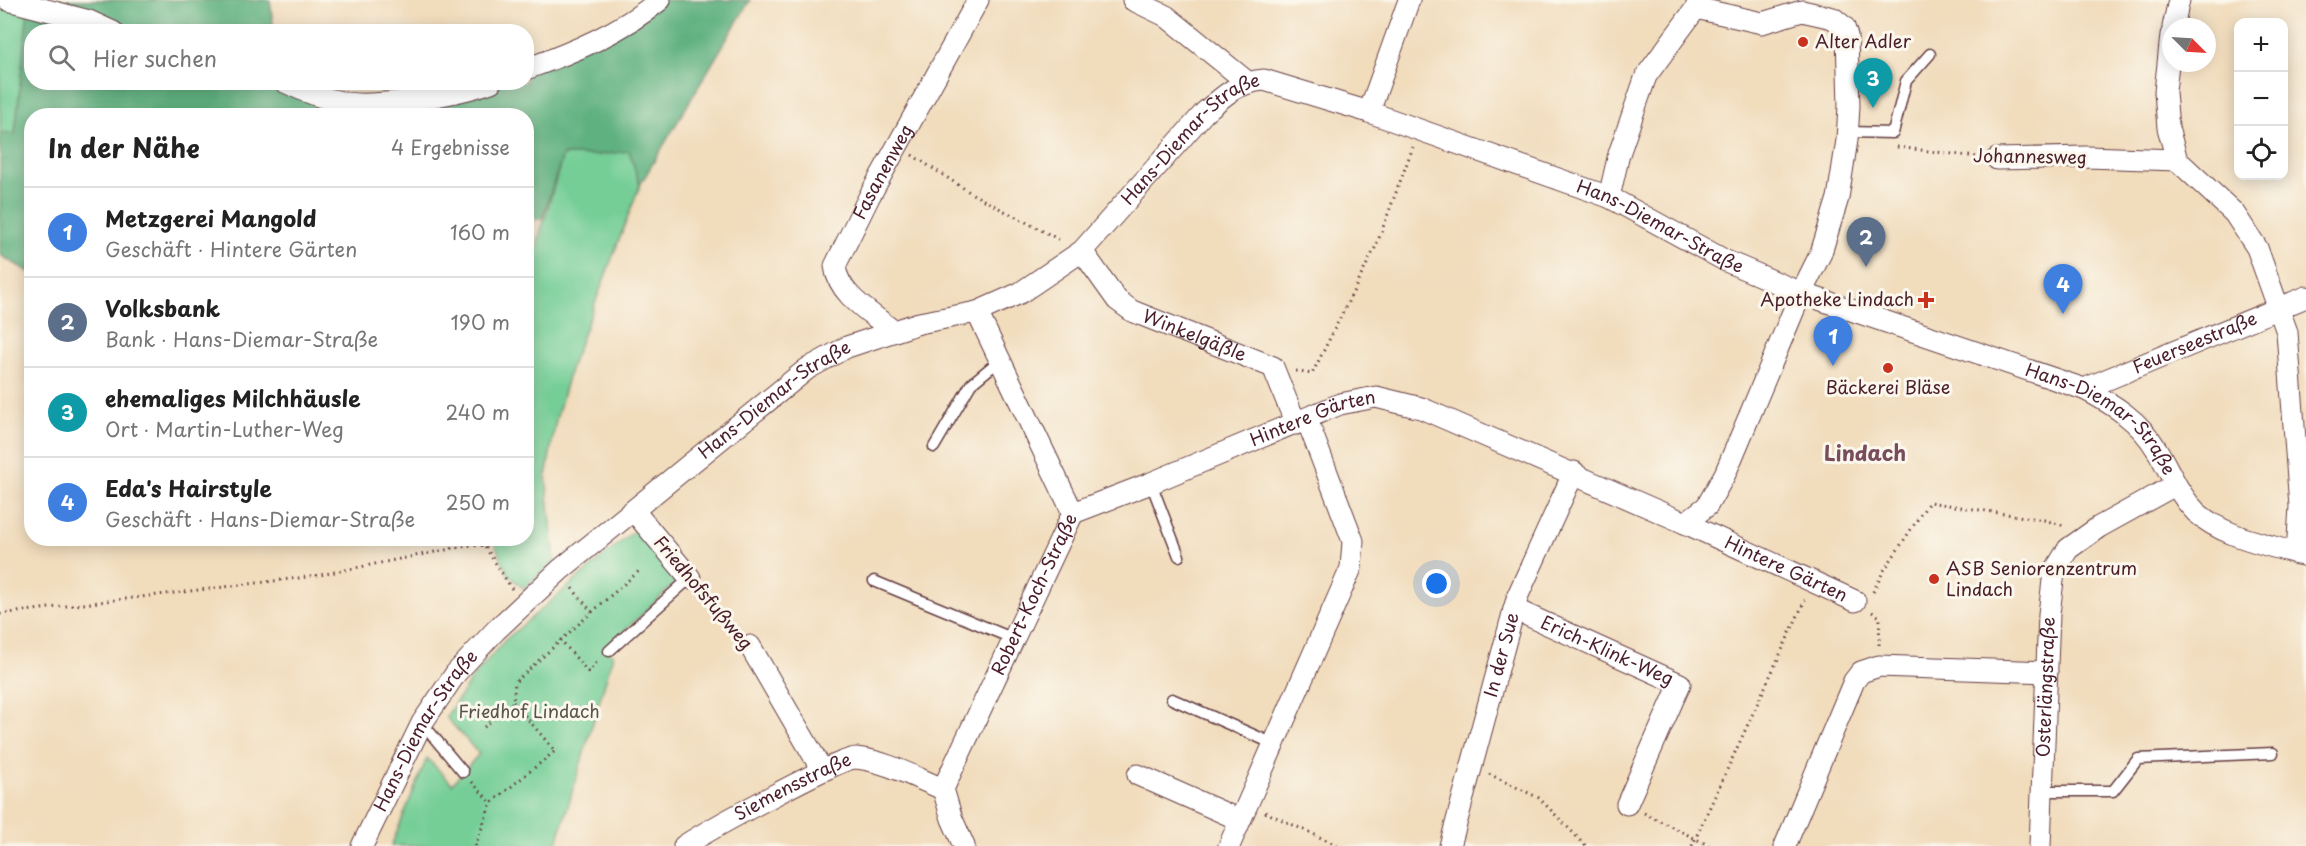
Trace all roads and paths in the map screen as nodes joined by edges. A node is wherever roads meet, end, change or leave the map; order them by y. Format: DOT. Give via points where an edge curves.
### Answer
graph roads {
  1 [pos="8,0"];
  2 [pos="660,0"];
  3 [pos="978,0"];
  4 [pos="1133,0"];
  5 [pos="1408,0"];
  6 [pos="2179,0"];
  7 [pos="1698,4"];
  8 [pos="1803,5"];
  9 [pos="1167,8"];
  10 [pos="2175,18"];
  11 [pos="95,24"];
  12 [pos="1930,54"];
  13 [pos="534,66"];
  14 [pos="2167,72"];
  15 [pos="1246,81"];
  16 [pos="302,90"];
  17 [pos="454,90"];
  18 [pos="1369,112"];
  19 [pos="1420,130"];
  20 [pos="1847,132"];
  21 [pos="898,146"];
  22 [pos="1893,146"];
  23 [pos="1997,159"];
  24 [pos="2177,160"];
  25 [pos="1610,197"];
  26 [pos="1082,251"];
  27 [pos="1800,293"];
  28 [pos="2306,297"];
  29 [pos="2279,307"];
  30 [pos="977,312"];
  31 [pos="893,331"];
  32 [pos="1000,360"];
  33 [pos="1273,367"];
  34 [pos="2084,389"];
  35 [pos="1301,422"];
  36 [pos="934,447"];
  37 [pos="1574,472"];
  38 [pos="1151,483"];
  39 [pos="2175,485"];
  40 [pos="634,511"];
  41 [pos="1073,513"];
  42 [pos="1685,523"];
  43 [pos="2081,540"];
  44 [pos="479,546"];
  45 [pos="485,546"];
  46 [pos="2302,555"];
  47 [pos="1179,556"];
  48 [pos="560,570"];
  49 [pos="639,571"];
  50 [pos="690,578"];
  51 [pos="874,581"];
  52 [pos="1813,582"];
  53 [pos="1861,604"];
  54 [pos="522,606"];
  55 [pos="1514,609"];
  56 [pos="592,612"];
  57 [pos="0,614"];
  58 [pos="560,639"];
  59 [pos="1014,639"];
  60 [pos="750,646"];
  61 [pos="609,651"];
  62 [pos="1879,666"];
  63 [pos="2048,672"];
  64 [pos="1172,699"];
  65 [pos="513,702"];
  66 [pos="422,723"];
  67 [pos="484,727"];
  68 [pos="1274,744"];
  69 [pos="2273,753"];
  70 [pos="1471,765"];
  71 [pos="822,770"];
  72 [pos="463,772"];
  73 [pos="1138,775"];
  74 [pos="943,789"];
  75 [pos="2043,791"];
  76 [pos="491,803"];
  77 [pos="1627,804"];
  78 [pos="1244,812"];
  79 [pos="1695,839"];
  80 [pos="362,846"];
  81 [pos="475,846"];
  82 [pos="684,846"];
  83 [pos="964,846"];
  84 [pos="1229,846"];
  85 [pos="1339,846"];
  86 [pos="1450,846"];
  87 [pos="1586,846"];
  88 [pos="1692,846"];
  89 [pos="1710,846"];
  90 [pos="1785,846"];
  91 [pos="2040,846"];
  1 -- 11 [label="street"];
  2 -- 13 [label="street" via="601,39"];
  3 -- 21 [label="street, Fasanenweg"];
  4 -- 9 [label="street"];
  5 -- 18 [label="street"];
  6 -- 10 [label="street"];
  7 -- 8 [label="street" via="1762,23"];
  7 -- 25 [label="street" via="1646,76 1619,154"];
  8 -- 20 [label="street" via="1844,27 1850,106"];
  9 -- 15 [label="street"];
  12 -- 20 [label="lane" via="1906,81 1893,134"];
  14 -- 24 [label="street" via="2168,128"];
  15 -- 18 [label="street, Hans-Diemar-Straße" via="1272,82"];
  15 -- 26 [label="street, Hans-Diemar-Straße" via="1204,113"];
  16 -- 17 [label="street" via="348,103 407,100"];
  18 -- 19 [label="street, Hans-Diemar-Straße"];
  19 -- 25 [label="street, Hans-Diemar-Straße"];
  19 -- 33 [label="path" via="1376,246 1312,374"];
  20 -- 27 [label="street" via="1838,198 1821,253"];
  21 -- 26 [label="path" via="974,195"];
  21 -- 31 [label="street, Fasanenweg" via="836,266 845,291"];
  22 -- 23 [label="path, Johannesweg"];
  23 -- 24 [label="street, Johannesweg"];
  24 -- 29 [label="street" via="2234,213 2257,248"];
  25 -- 27 [label="street, Hans-Diemar-Straße" via="1726,261"];
  26 -- 30 [label="street, Hans-Diemar-Straße" via="1020,293"];
  26 -- 33 [label="street, Winkelgäßle" via="1117,300 1132,311"];
  27 -- 34 [label="street, Hans-Diemar-Straße"];
  27 -- 42 [label="street" via="1725,474 1707,506"];
  28 -- 29 [label="street, Feuerseestraße"];
  29 -- 34 [label="street, Feuerseestraße"];
  29 -- 46 [label="street" via="2287,332"];
  30 -- 31 [label="street, Hans-Diemar-Straße"];
  30 -- 32 [label="street, Robert-Koch-Straße"];
  31 -- 40 [label="street, Hans-Diemar-Straße" via="847,347 807,369"];
  32 -- 36 [label="lane" via="971,384"];
  32 -- 41 [label="street, Robert-Koch-Straße"];
  33 -- 35 [label="street"];
  34 -- 39 [label="street, Hans-Diemar-Straße" via="2114,404 2135,423 2156,449"];
  35 -- 37 [label="street, Hintere Gärten" via="1358,399 1388,398"];
  35 -- 38 [label="street, Hintere Gärten"];
  35 -- 68 [label="street" via="1353,541 1351,568"];
  37 -- 42 [label="street, Hintere Gärten"];
  37 -- 55 [label="street, In der Sue"];
  38 -- 41 [label="street, Hintere Gärten"];
  38 -- 47 [label="lane"];
  39 -- 43 [label="street, Osterlängstraße"];
  39 -- 46 [label="street, Hans-Diemar-Straße" via="2195,511 2222,528"];
  40 -- 48 [label="street, Hans-Diemar-Straße"];
  40 -- 50 [label="street, Friedhofsfußweg"];
  41 -- 59 [label="street, Robert-Koch-Straße"];
  42 -- 52 [label="street, Hintere Gärten"];
  43 -- 53 [label="path" via="2075,529 2044,520 1929,502"];
  43 -- 63 [label="street, Osterlängstraße" via="2068,549 2054,572"];
  44 -- 57 [label="path" via="315,576"];
  45 -- 54 [label="path"];
  48 -- 54 [label="street, Hans-Diemar-Straße"];
  48 -- 56 [label="path"];
  49 -- 56 [label="path"];
  50 -- 60 [label="path, Friedhofsfußweg"];
  50 -- 61 [label="lane"];
  51 -- 59 [label="lane"];
  52 -- 53 [label="street, Hintere Gärten"];
  52 -- 79 [label="path"];
  53 -- 62 [label="path" via="1880,617"];
  54 -- 66 [label="street, Hans-Diemar-Straße" via="456,673"];
  55 -- 70 [label="street, In der Sue"];
  55 -- 77 [label="street, Erich-Klink-Weg" via="1680,684"];
  56 -- 58 [label="path"];
  58 -- 61 [label="path" via="588,672"];
  58 -- 65 [label="path" via="515,682"];
  59 -- 74 [label="street, Robert-Koch-Straße"];
  60 -- 71 [label="street, Friedhofsfußweg"];
  62 -- 63 [label="street"];
  62 -- 90 [label="street" via="1861,672 1854,681"];
  63 -- 75 [label="street, Osterlängstraße"];
  64 -- 68 [label="lane"];
  65 -- 67 [label="path"];
  65 -- 76 [label="path" via="555,751"];
  66 -- 72 [label="lane"];
  66 -- 80 [label="street, Hans-Diemar-Straße"];
  68 -- 78 [label="street"];
  69 -- 75 [label="lane" via="2138,759 2113,791"];
  70 -- 86 [label="street, In der Sue"];
  70 -- 87 [label="path" via="1539,798"];
  71 -- 74 [label="street, Siemensstraße" via="854,758"];
  71 -- 82 [label="street, Siemensstraße"];
  72 -- 76 [label="path"];
  73 -- 78 [label="street"];
  74 -- 83 [label="street"];
  75 -- 91 [label="street, Osterlängstraße"];
  76 -- 81 [label="path"];
  77 -- 79 [label="path"];
  78 -- 84 [label="street"];
  78 -- 85 [label="path"];
  79 -- 88 [label="path"];
  79 -- 89 [label="path"];
}
